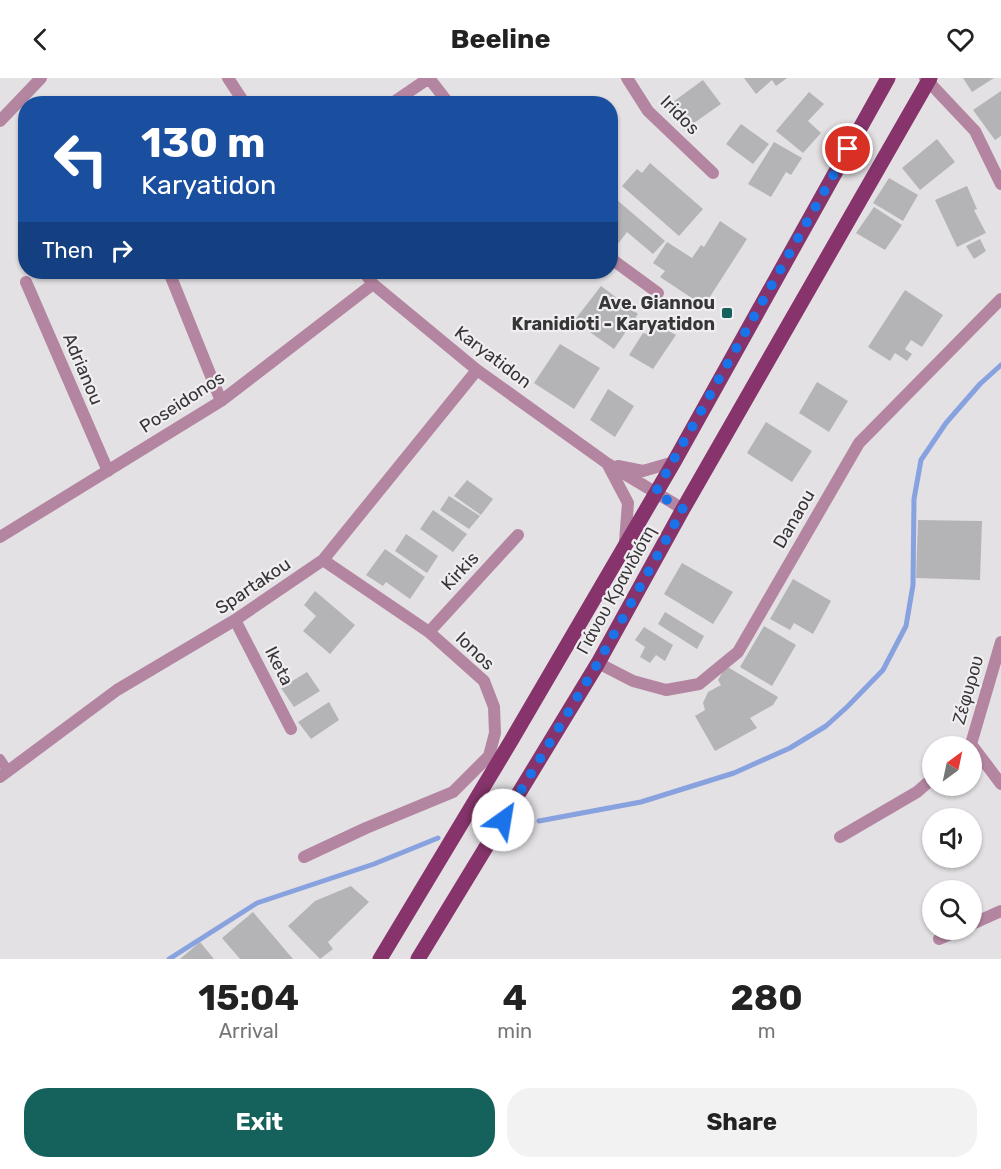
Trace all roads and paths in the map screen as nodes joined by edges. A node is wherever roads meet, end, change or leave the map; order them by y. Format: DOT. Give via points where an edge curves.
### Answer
graph roads {
  1 [pos="41,78"];
  2 [pos="228,78"];
  3 [pos="429,78"];
  4 [pos="627,78"];
  5 [pos="888,78"];
  6 [pos="928,79"];
  7 [pos="24,96"];
  8 [pos="239,96"];
  9 [pos="403,96"];
  10 [pos="443,96"];
  11 [pos="18,102"];
  12 [pos="0,121"];
  13 [pos="713,173"];
  14 [pos="1001,184"];
  15 [pos="618,264"];
  16 [pos="172,279"];
  17 [pos="370,279"];
  18 [pos="26,282"];
  19 [pos="374,284"];
  20 [pos="658,293"];
  21 [pos="1001,299"];
  22 [pos="477,370"];
  23 [pos="221,401"];
  24 [pos="674,462"];
  25 [pos="608,464"];
  26 [pos="108,471"];
  27 [pos="655,493"];
  28 [pos="683,509"];
  29 [pos="518,535"];
  30 [pos="0,537"];
  31 [pos="625,543"];
  32 [pos="322,560"];
  33 [pos="235,620"];
  34 [pos="429,632"];
  35 [pos="1001,642"];
  36 [pos="598,663"];
  37 [pos="291,729"];
  38 [pos="972,736"];
  39 [pos="0,759"];
  40 [pos="982,761"];
  41 [pos="4,774"];
  42 [pos="1001,784"];
  43 [pos="922,788"];
  44 [pos="840,837"];
  45 [pos="304,857"];
  46 [pos="1001,911"];
  47 [pos="982,920"];
  48 [pos="380,959"];
  49 [pos="418,959"];
  1 -- 7 [label="street"];
  2 -- 8 [label="street"];
  3 -- 9 [label="street"];
  3 -- 10 [label="street"];
  4 -- 13 [label="street, Iridos" via="648,111"];
  5 -- 24 [label="main road, Γιάνου Κρανιδιότη"];
  6 -- 14 [label="street" via="975,131"];
  6 -- 28 [label="main road, Γιάνου Κρανιδιότη"];
  11 -- 12 [label="street"];
  15 -- 20 [label="street"];
  16 -- 23 [label="street"];
  17 -- 19 [label="street, Karyatidon"];
  18 -- 26 [label="street, Adrianou"];
  19 -- 22 [label="street, Karyatidon"];
  19 -- 23 [label="street, Poseidonos"];
  21 -- 36 [label="street, Danaou" via="860,443 738,652 699,684 666,690 633,681"];
  22 -- 25 [label="street, Karyatidon"];
  22 -- 32 [label="street, Spartakou"];
  23 -- 26 [label="street, Poseidonos"];
  24 -- 25 [label="street, Karyatidon" via="643,471"];
  24 -- 27 [label="main road, Γιάνου Κρανιδιότη"];
  25 -- 27 [label="street, Karyatidon"];
  25 -- 31 [label="street, Karyatidon" via="628,503"];
  26 -- 30 [label="street, Poseidonos"];
  27 -- 28 [label="street, Karyatidon"];
  27 -- 31 [label="main road, Γιάνου Κρανιδιότη"];
  28 -- 36 [label="main road, Γιάνου Κρανιδιότη"];
  29 -- 34 [label="street, Kirkis"];
  31 -- 48 [label="main road, Γιάνου Κρανιδιότη"];
  32 -- 33 [label="street, Spartakou"];
  32 -- 34 [label="street, Ionos"];
  33 -- 37 [label="street, Iketa"];
  33 -- 41 [label="street, Spartakou" via="117,690"];
  34 -- 45 [label="street, Ionos" via="484,681 494,707 495,733 489,756 453,792"];
  35 -- 38 [label="street, Ζέφυρου"];
  36 -- 49 [label="main road, Γιάνου Κρανιδιότη"];
  39 -- 41 [label="lane"];
  40 -- 42 [label="street"];
  43 -- 44 [label="street"];
  46 -- 47 [label="street"];
}
